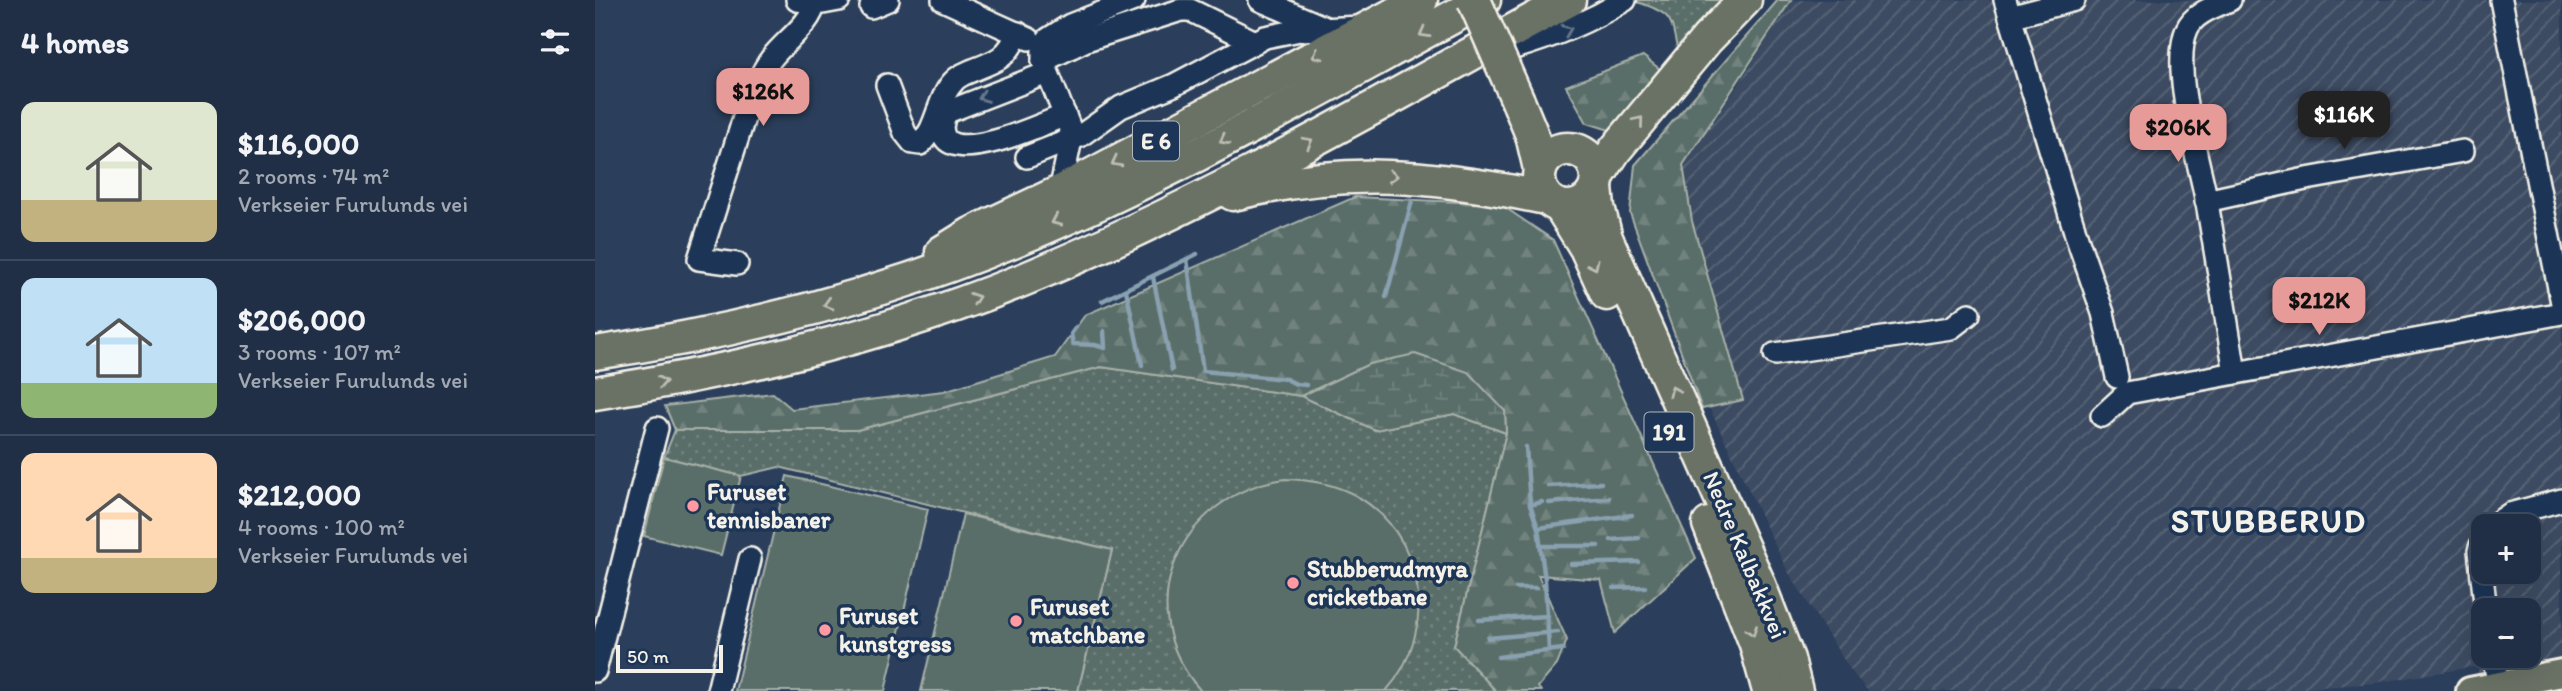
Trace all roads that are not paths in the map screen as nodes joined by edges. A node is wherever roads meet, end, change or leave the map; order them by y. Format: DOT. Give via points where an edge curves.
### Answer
graph roads {
  1 [pos="839,0"];
  2 [pos="943,0"];
  3 [pos="1134,0"];
  4 [pos="1420,0"];
  5 [pos="1474,0"];
  6 [pos="1484,0"];
  7 [pos="1497,0"];
  8 [pos="1569,0"];
  9 [pos="1625,0"];
  10 [pos="1745,0"];
  11 [pos="2074,0"];
  12 [pos="2230,0"];
  13 [pos="2501,0"];
  14 [pos="806,1"];
  15 [pos="1271,2"];
  16 [pos="1186,5"];
  17 [pos="2008,8"];
  18 [pos="1370,27"];
  19 [pos="1328,28"];
  20 [pos="1018,33"];
  21 [pos="1255,42"];
  22 [pos="1045,60"];
  23 [pos="1454,62"];
  24 [pos="887,85"];
  25 [pos="1527,96"];
  26 [pos="1065,115"];
  27 [pos="1071,139"];
  28 [pos="1570,148"];
  29 [pos="2463,151"];
  30 [pos="1027,157"];
  31 [pos="1597,182"];
  32 [pos="1549,191"];
  33 [pos="1060,192"];
  34 [pos="2206,201"];
  35 [pos="1182,206"];
  36 [pos="737,264"];
  37 [pos="893,284"];
  38 [pos="2562,303"];
  39 [pos="2562,313"];
  40 [pos="1969,314"];
  41 [pos="595,353"];
  42 [pos="1775,354"];
  43 [pos="2235,373"];
  44 [pos="2117,376"];
  45 [pos="595,393"];
  46 [pos="2102,415"];
  47 [pos="657,428"];
  48 [pos="2562,500"];
  49 [pos="2510,514"];
  50 [pos="750,559"];
  51 [pos="2495,668"];
  52 [pos="595,671"];
  53 [pos="2562,673"];
  54 [pos="2499,686"];
  55 [pos="718,691"];
  56 [pos="1769,691"];
  57 [pos="1797,691"];
  58 [pos="2470,691"];
  1 -- 14 [label="street"];
  2 -- 20 [label="street"];
  3 -- 22 [label="street" via="1070,25 1048,39"];
  4 -- 18 [label="highway, E 6"];
  5 -- 25 [label="highway, 191, bridge"];
  6 -- 37 [label="highway, E 6, one-way" via="1114,195 1014,240"];
  7 -- 25 [label="highway, 191"];
  8 -- 23 [label="highway"];
  23 -- 9 [label="street, one-way" via="1545,39"];
  31 -- 10 [label="highway, one-way" via="1615,150 1707,38"];
  11 -- 17 [label="street"];
  12 -- 34 [label="street" via="2193,19 2182,42 2183,85"];
  13 -- 38 [label="street"];
  14 -- 36 [label="street" via="811,15 758,79 699,259"];
  15 -- 19 [label="street"];
  16 -- 21 [label="street"];
  16 -- 22 [label="street" via="1086,40"];
  17 -- 44 [label="street" via="2103,313"];
  18 -- 19 [label="street"];
  18 -- 33 [label="highway, E 6, one-way"];
  19 -- 21 [label="street" via="1280,33"];
  20 -- 22 [label="street"];
  20 -- 24 [label="street" via="1004,56 955,79 920,144 905,133"];
  21 -- 27 [label="street" via="1121,107"];
  22 -- 26 [label="street"];
  22 -- 26 [label="street, one-way" via="947,112 944,135 957,146 973,146"];
  35 -- 23 [label="highway, one-way"];
  25 -- 28 [label="highway, 191"];
  25 -- 32 [label="highway, 191" via="1532,135"];
  26 -- 27 [label="street"];
  27 -- 30 [label="street"];
  27 -- 33 [label="street"];
  28 -- 31 [label="highway, 191" via="1594,162"];
  28 -- 32 [label="highway" via="1548,156"];
  29 -- 34 [label="street"];
  31 -- 32 [label="highway" via="1592,196 1577,206"];
  57 -- 31 [label="highway, Nedre Kalbakkvei / 191, one-way" via="1758,582 1607,238"];
  35 -- 32 [label="highway, one-way" via="1301,181 1386,175 1513,191"];
  32 -- 56 [label="highway, Nedre Kalbakkvei / 191, one-way" via="1591,259 1705,515 1749,624"];
  33 -- 37 [label="highway, E 6" via="971,234"];
  34 -- 43 [label="street"];
  45 -- 35 [label="highway, one-way" via="797,354 911,320 1024,279"];
  37 -- 41 [label="highway, E 6, one-way" via="786,316"];
  39 -- 43 [label="street"];
  40 -- 42 [label="street" via="1951,328"];
  43 -- 46 [label="street" via="2127,393"];
  47 -- 52 [label="street"];
  48 -- 49 [label="street"];
  50 -- 55 [label="street"];
  51 -- 54 [label="street"];
  53 -- 54 [label="main road"];
  54 -- 58 [label="main road"];
}
